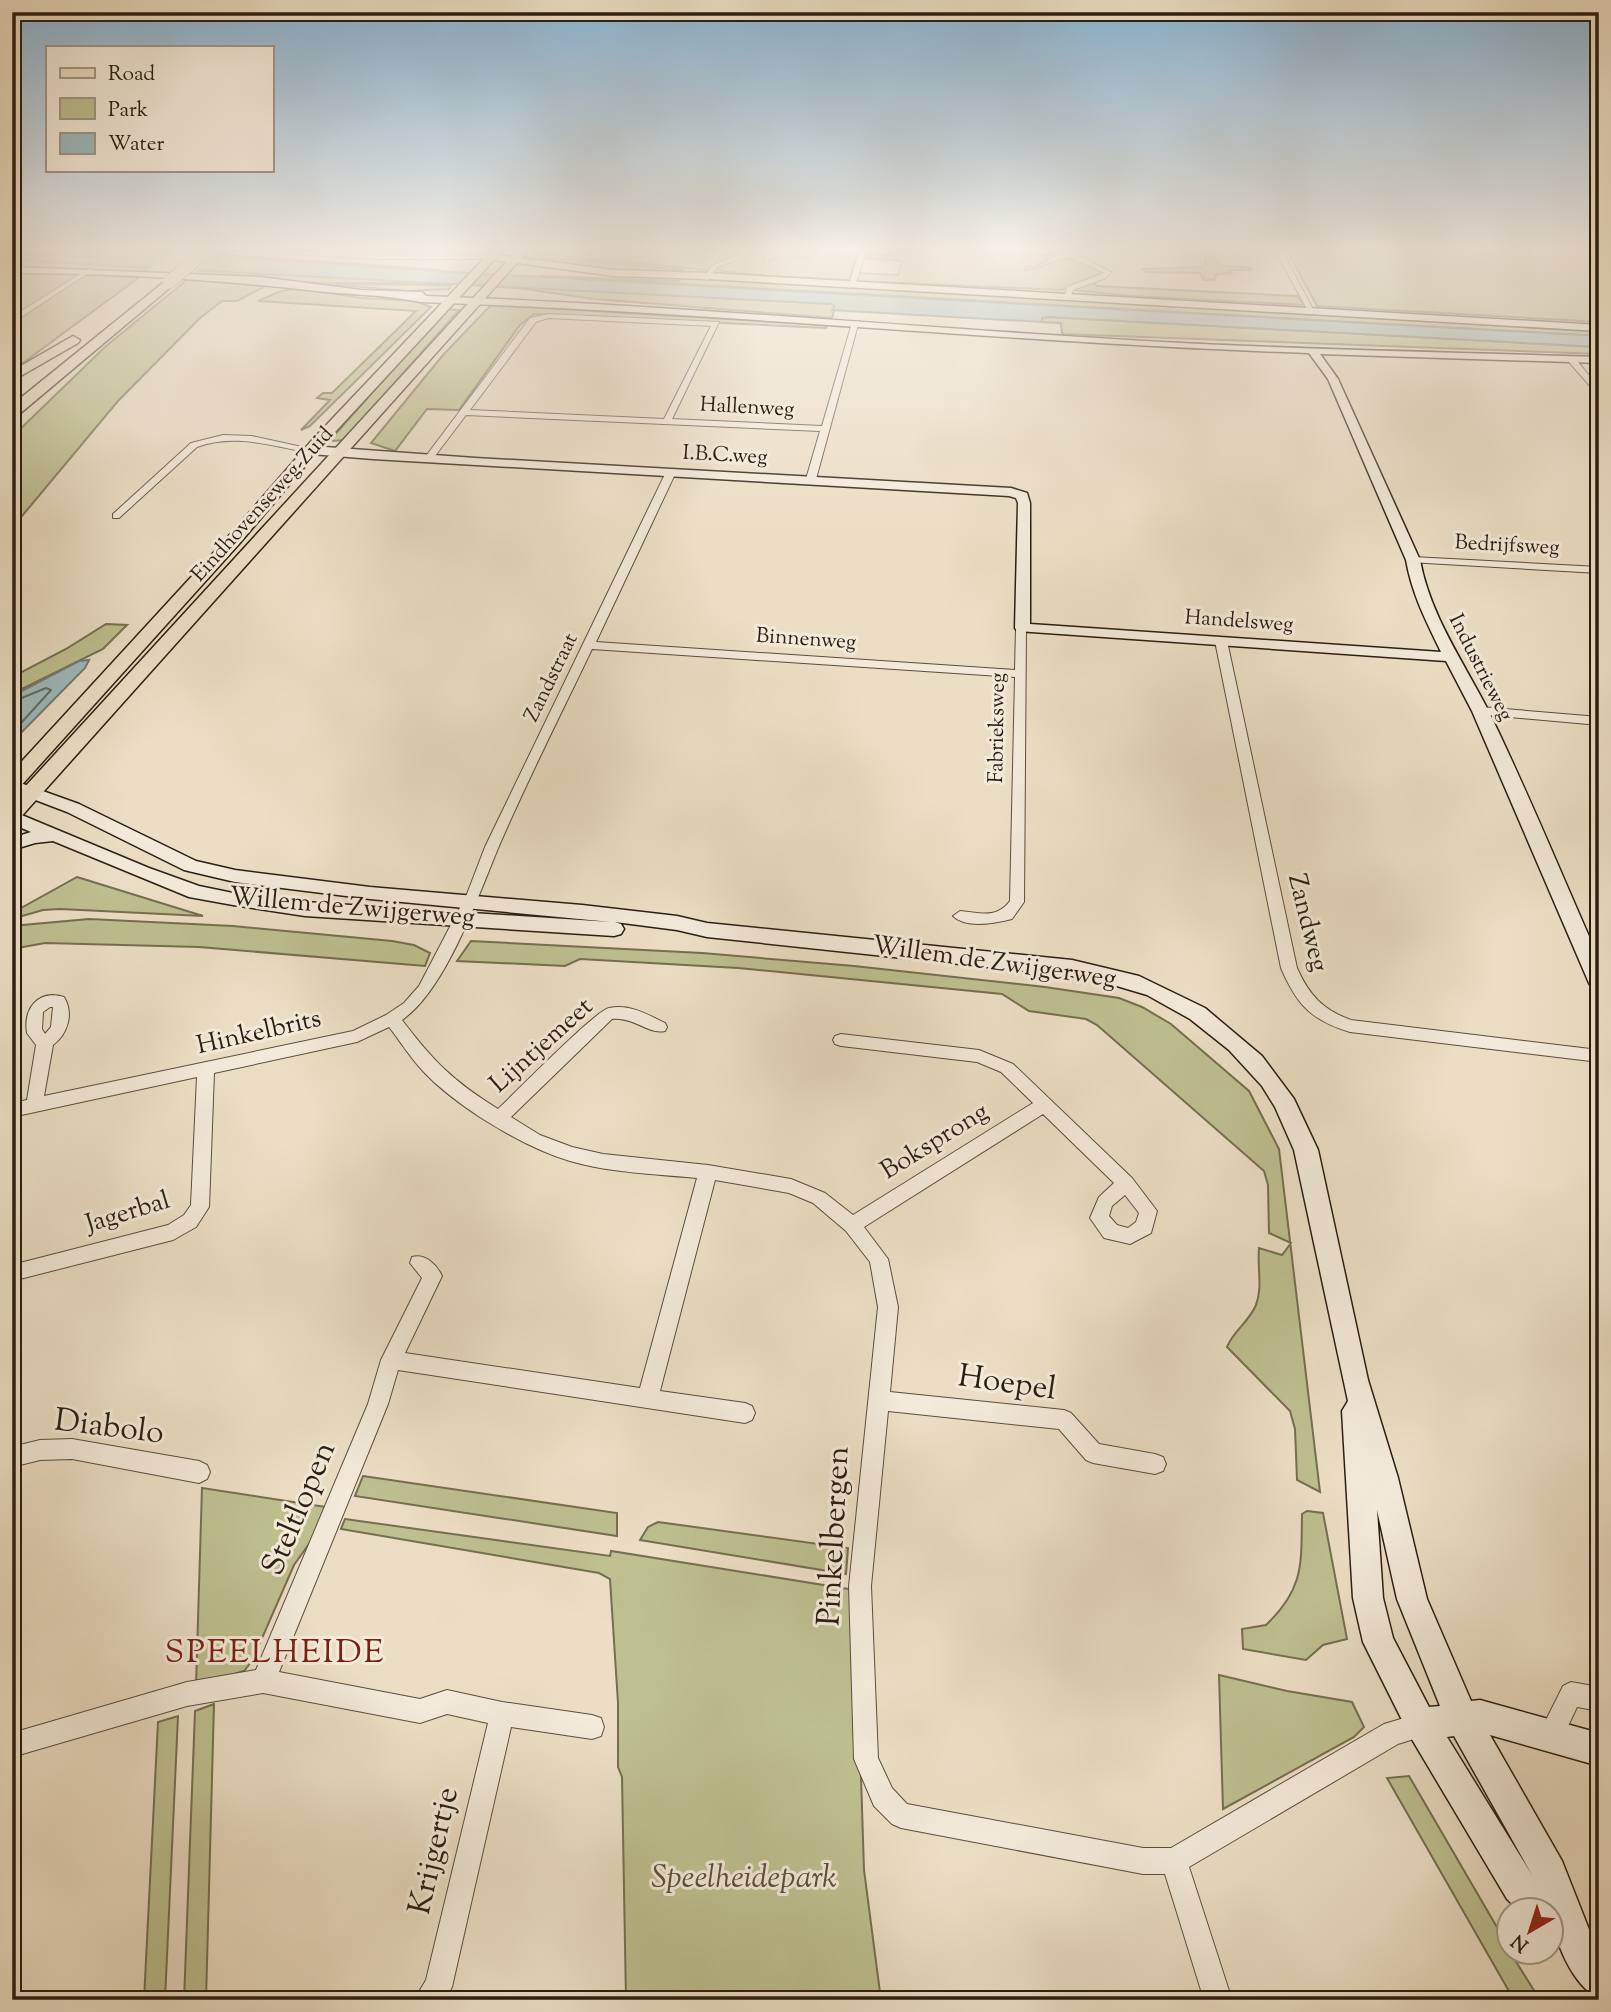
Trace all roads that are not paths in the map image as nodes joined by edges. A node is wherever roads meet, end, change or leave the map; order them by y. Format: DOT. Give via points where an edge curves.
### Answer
graph roads {
  1 [pos="70,341"];
  2 [pos="72,341"];
  3 [pos="97,341"];
  4 [pos="97,341"];
  5 [pos="412,341"];
  6 [pos="439,341"];
  7 [pos="517,341"];
  8 [pos="707,341"];
  9 [pos="851,341"];
  10 [pos="1111,341"];
  11 [pos="1314,352"];
  12 [pos="1331,352"];
  13 [pos="1571,359"];
  14 [pos="1599,360"];
  15 [pos="1329,371"];
  16 [pos="12,377"];
  17 [pos="12,392"];
  18 [pos="1599,394"];
  19 [pos="12,412"];
  20 [pos="464,412"];
  21 [pos="667,421"];
  22 [pos="825,429"];
  23 [pos="12,431"];
  24 [pos="315,445"];
  25 [pos="344,449"];
  26 [pos="429,458"];
  27 [pos="671,472"];
  28 [pos="811,480"];
  29 [pos="1019,494"];
  30 [pos="116,516"];
  31 [pos="1413,561"];
  32 [pos="1599,570"];
  33 [pos="1022,628"];
  34 [pos="1221,642"];
  35 [pos="590,645"];
  36 [pos="1452,657"];
  37 [pos="1020,674"];
  38 [pos="1480,711"];
  39 [pos="1599,721"];
  40 [pos="57,735"];
  41 [pos="12,761"];
  42 [pos="19,787"];
  43 [pos="12,815"];
  44 [pos="59,835"];
  45 [pos="12,844"];
  46 [pos="466,910"];
  47 [pos="960,916"];
  48 [pos="1599,983"];
  49 [pos="392,1019"];
  50 [pos="659,1027"];
  51 [pos="841,1040"];
  52 [pos="45,1042"];
  53 [pos="1599,1056"];
  54 [pos="206,1070"];
  55 [pos="1045,1104"];
  56 [pos="34,1105"];
  57 [pos="12,1110"];
  58 [pos="498,1119"];
  59 [pos="708,1172"];
  60 [pos="1126,1183"];
  61 [pos="852,1225"];
  62 [pos="419,1263"];
  63 [pos="12,1273"];
  64 [pos="391,1360"];
  65 [pos="1355,1380"];
  66 [pos="648,1397"];
  67 [pos="878,1400"];
  68 [pos="745,1413"];
  69 [pos="12,1457"];
  70 [pos="1155,1464"];
  71 [pos="199,1472"];
  72 [pos="263,1682"];
  73 [pos="1599,1699"];
  74 [pos="502,1714"];
  75 [pos="1462,1718"];
  76 [pos="1421,1725"];
  77 [pos="592,1727"];
  78 [pos="1550,1736"];
  79 [pos="12,1745"];
  80 [pos="1599,1750"];
  81 [pos="1174,1861"];
  82 [pos="1528,1896"];
  83 [pos="1556,1896"];
  84 [pos="1566,1934"];
  85 [pos="1599,1980"];
  86 [pos="428,2000"];
  87 [pos="1219,2000"];
  1 -- 16 [label="highway"];
  2 -- 17 [label="highway"];
  3 -- 19 [label="highway"];
  4 -- 23 [label="highway" via="76,369"];
  5 -- 24 [label="main road, Eindhovenseweg-Zuid"];
  6 -- 25 [label="main road, Eindhovenseweg-Zuid"];
  7 -- 20 [label="street, Hallenweg"];
  8 -- 21 [label="street, Hallenweg"];
  9 -- 22 [label="street"];
  10 -- 11 [label="street"];
  11 -- 12 [label="street"];
  11 -- 15 [label="street, Industrieweg"];
  12 -- 13 [label="street"];
  12 -- 15 [label="street, Industrieweg"];
  13 -- 14 [label="street"];
  13 -- 18 [label="street"];
  15 -- 31 [label="street, Industrieweg"];
  20 -- 21 [label="street, Hallenweg"];
  20 -- 26 [label="street"];
  21 -- 22 [label="street, Hallenweg"];
  22 -- 28 [label="street"];
  24 -- 25 [label="street, I.B.C.weg"];
  24 -- 30 [label="street" via="221,437 194,445"];
  24 -- 40 [label="main road, Eindhovenseweg-Zuid"];
  25 -- 26 [label="street, I.B.C.weg"];
  25 -- 42 [label="main road, Eindhovenseweg-Zuid" via="69,754"];
  26 -- 27 [label="street, I.B.C.weg"];
  27 -- 28 [label="street, I.B.C.weg"];
  27 -- 35 [label="street, Zandstraat"];
  28 -- 29 [label="street, I.B.C.weg"];
  29 -- 33 [label="street, Fabrieksweg" via="1024,503"];
  31 -- 32 [label="street, Bedrijfsweg"];
  31 -- 36 [label="street, Industrieweg" via="1427,609"];
  33 -- 34 [label="street, Handelsweg"];
  33 -- 37 [label="street, Fabrieksweg"];
  34 -- 36 [label="street, Handelsweg"];
  34 -- 53 [label="street, Zandweg" via="1289,968 1300,995 1324,1017 1350,1026"];
  35 -- 37 [label="street, Binnenweg"];
  35 -- 46 [label="street, Zandstraat"];
  36 -- 38 [label="street, Industrieweg"];
  37 -- 47 [label="street, Fabrieksweg" via="1017,902 1007,915 989,919"];
  38 -- 39 [label="street"];
  38 -- 48 [label="street, Industrieweg"];
  40 -- 41 [label="main road"];
  40 -- 42 [label="main road, Eindhovenseweg-Zuid"];
  42 -- 43 [label="main road"];
  42 -- 46 [label="street, Willem de Zwijgerweg" via="191,866 275,883"];
  43 -- 44 [label="street, Willem de Zwijgerweg"];
  44 -- 45 [label="street"];
  44 -- 46 [label="street, Willem de Zwijgerweg" via="142,872 233,899 305,909"];
  46 -- 49 [label="street, Hinkelbrits" via="425,989"];
  46 -- 65 [label="street, Willem de Zwijgerweg" via="1091,970 1159,992 1216,1027 1242,1050 1272,1081 1292,1115 1306,1150"];
  49 -- 54 [label="street, Hinkelbrits" via="356,1036"];
  49 -- 58 [label="street, Pinkelbergen" via="428,1066"];
  50 -- 58 [label="street, Lijntjemeet" via="628,1012 608,1014"];
  51 -- 55 [label="street, Boksprong" via="979,1056 1007,1068"];
  52 -- 56 [label="street"];
  54 -- 56 [label="street, Hinkelbrits"];
  54 -- 63 [label="street, Jagerbal" via="200,1207 190,1221 173,1232"];
  55 -- 60 [label="street, Boksprong"];
  55 -- 61 [label="street, Boksprong"];
  56 -- 57 [label="street, Hinkelbrits"];
  58 -- 59 [label="street, Pinkelbergen" via="571,1154"];
  59 -- 61 [label="street, Pinkelbergen" via="791,1186 820,1198"];
  59 -- 66 [label="street"];
  61 -- 67 [label="street, Pinkelbergen" via="879,1259 888,1307"];
  62 -- 64 [label="street, Steltlopen" via="433,1276"];
  64 -- 66 [label="street"];
  64 -- 72 [label="street, Steltlopen" via="378,1404"];
  65 -- 75 [label="street, Willem de Zwijgerweg" via="1412,1598"];
  65 -- 76 [label="street, Willem de Zwijgerweg" via="1368,1598 1379,1642"];
  66 -- 68 [label="street"];
  67 -- 70 [label="street, Hoepel" via="1063,1420 1093,1453"];
  67 -- 81 [label="street, Pinkelbergen" via="860,1586 866,1759 883,1797 901,1815 1143,1861"];
  69 -- 71 [label="street, Diabolo" via="72,1449"];
  72 -- 74 [label="street" via="420,1710 447,1702"];
  72 -- 79 [label="street" via="187,1694"];
  73 -- 78 [label="street" via="1571,1694"];
  74 -- 77 [label="street"];
  74 -- 86 [label="street, Krijgertje" via="438,1987"];
  75 -- 76 [label="street"];
  75 -- 78 [label="street" via="1480,1716"];
  75 -- 83 [label="street, Willem de Zwijgerweg" via="1550,1873"];
  76 -- 81 [label="street" via="1393,1733"];
  76 -- 82 [label="street, Willem de Zwijgerweg"];
  78 -- 80 [label="street"];
  81 -- 87 [label="street"];
  84 -- 85 [label="street, Willem de Zwijgerweg"];
}
